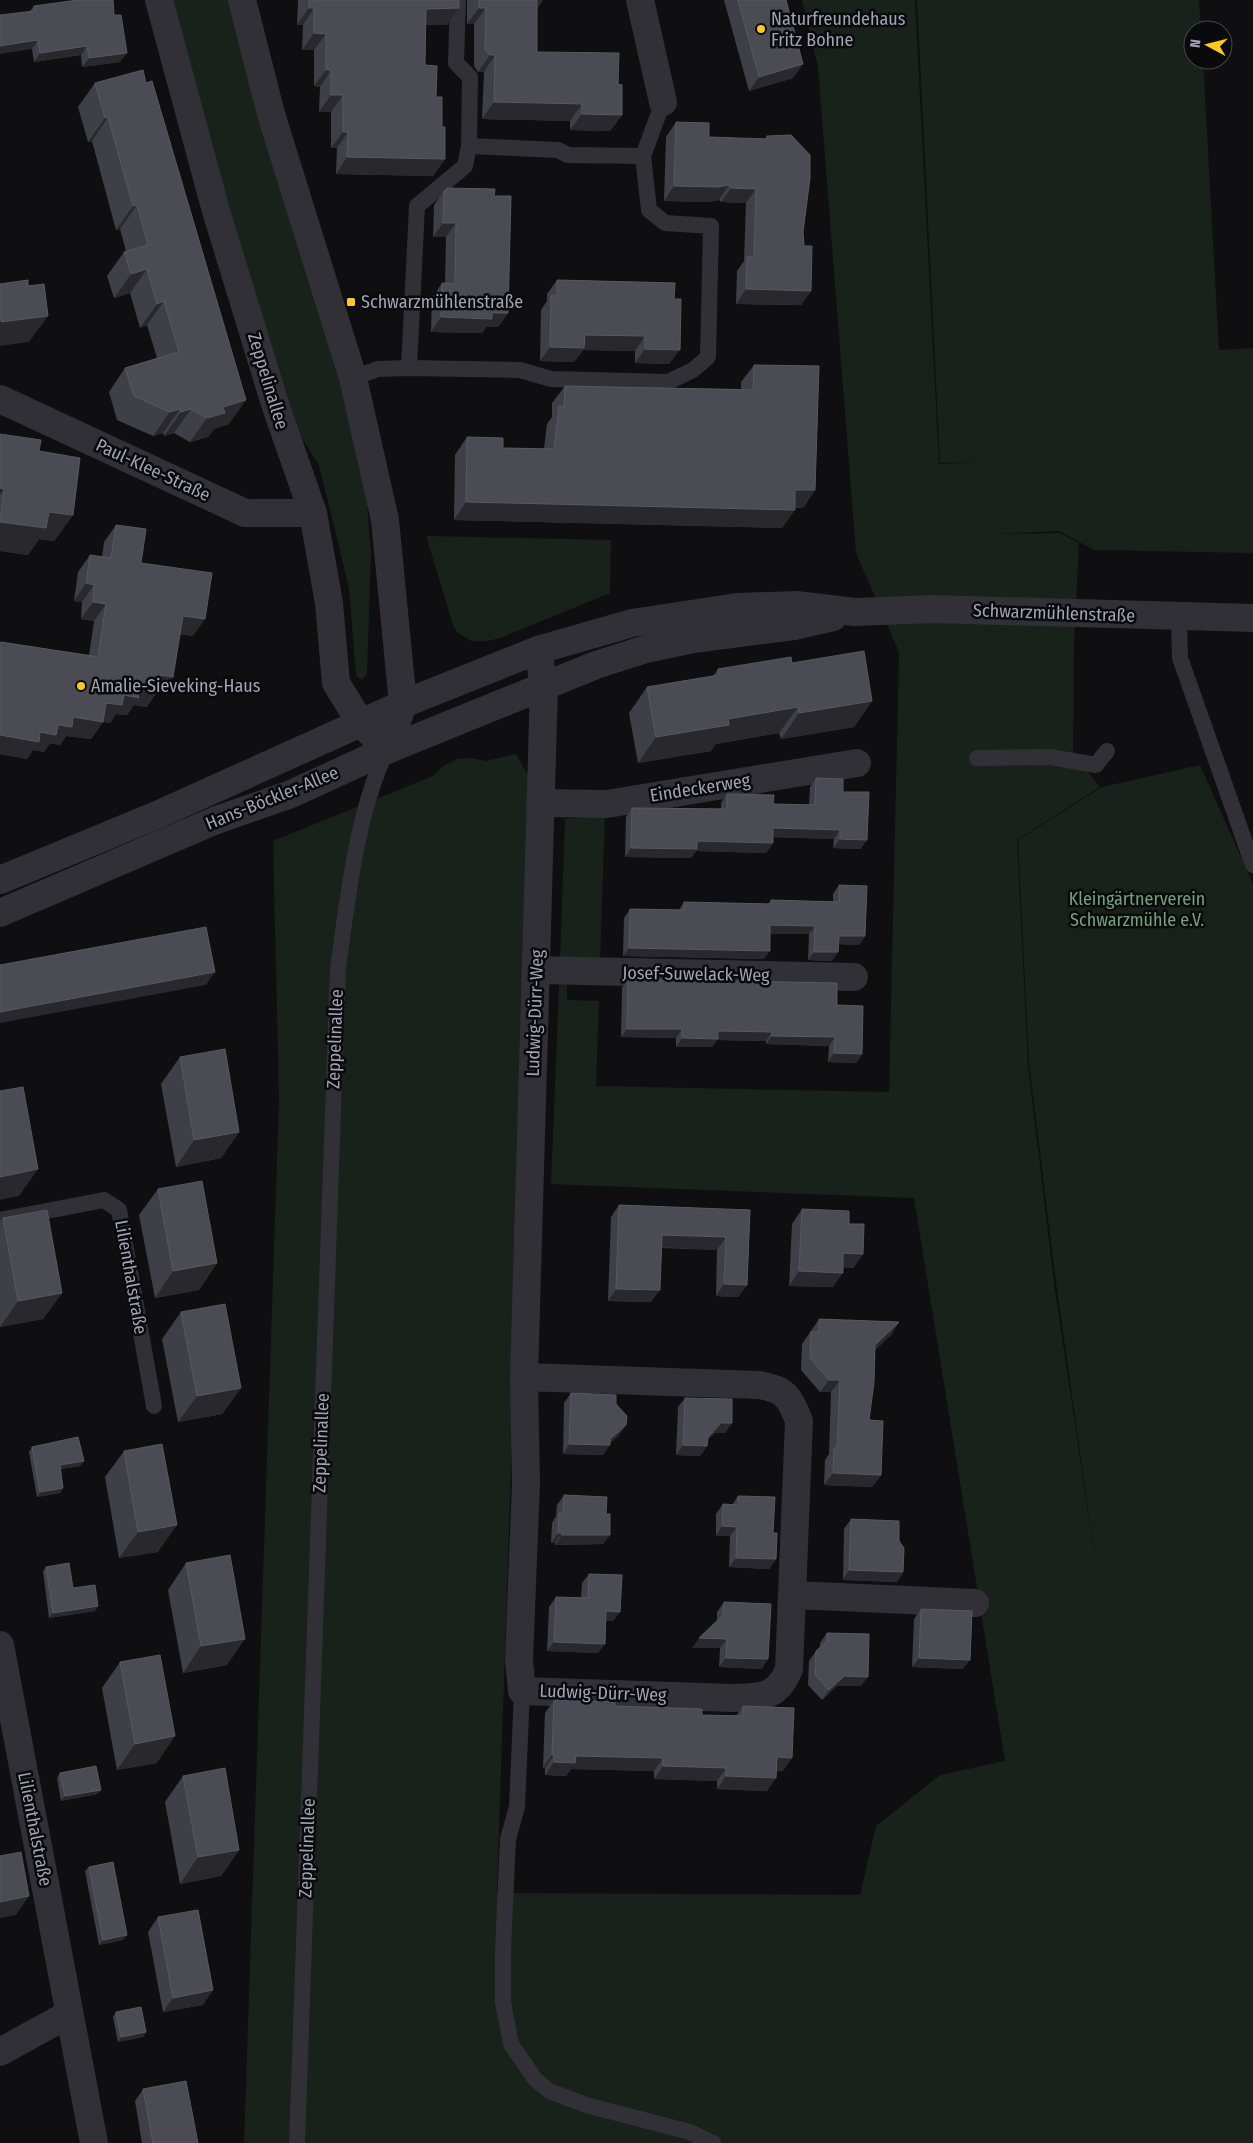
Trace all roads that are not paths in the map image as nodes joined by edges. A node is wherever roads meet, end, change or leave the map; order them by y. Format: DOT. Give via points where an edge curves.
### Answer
graph roads {
  1 [pos="159,0"];
  2 [pos="242,0"];
  3 [pos="458,0"];
  4 [pos="640,0"];
  5 [pos="663,102"];
  6 [pos="469,146"];
  7 [pos="643,156"];
  8 [pos="409,368"];
  9 [pos="353,378"];
  10 [pos="0,399"];
  11 [pos="313,513"];
  12 [pos="855,612"];
  13 [pos="1179,617"];
  14 [pos="1253,618"];
  15 [pos="538,650"];
  16 [pos="544,686"];
  17 [pos="403,704"];
  18 [pos="360,722"];
  19 [pos="387,750"];
  20 [pos="1107,751"];
  21 [pos="977,758"];
  22 [pos="857,763"];
  23 [pos="542,803"];
  24 [pos="1253,865"];
  25 [pos="0,880"];
  26 [pos="0,913"];
  27 [pos="537,970"];
  28 [pos="854,977"];
  29 [pos="0,1220"];
  30 [pos="524,1377"];
  31 [pos="154,1406"];
  32 [pos="792,1595"];
  33 [pos="975,1603"];
  34 [pos="0,1645"];
  35 [pos="522,1691"];
  36 [pos="69,2014"];
  37 [pos="0,2052"];
  38 [pos="94,2143"];
  39 [pos="297,2143"];
  40 [pos="713,2143"];
  1 -- 11 [label="street, Zeppelinallee" via="219,220 276,407"];
  2 -- 9 [label="street, Zeppelinallee" via="271,114"];
  3 -- 6 [label="lane" via="456,63 470,77"];
  4 -- 5 [label="street"];
  5 -- 7 [label="lane"];
  6 -- 7 [label="lane" via="558,150 568,155"];
  6 -- 8 [label="lane" via="465,166 417,206"];
  7 -- 8 [label="lane" via="649,210 666,222 711,226 708,356 693,370 668,382 551,379 520,370"];
  8 -- 9 [label="lane" via="378,369"];
  9 -- 17 [label="street, Zeppelinallee" via="385,520"];
  10 -- 11 [label="street, Paul-Klee-Straße" via="244,513"];
  11 -- 18 [label="street, Zeppelinallee" via="329,603 336,683"];
  12 -- 13 [label="street, Schwarzmühlenstraße" via="932,609"];
  12 -- 15 [label="street, Schwarzmühlenstraße" via="796,605 737,607 632,623"];
  12 -- 16 [label="street, Schwarzmühlenstraße" via="794,626 693,639 646,649"];
  13 -- 14 [label="street, Schwarzmühlenstraße"];
  13 -- 24 [label="lane" via="1180,658"];
  15 -- 16 [label="street, Ludwig-Dürr-Weg"];
  15 -- 17 [label="street, Hans-Böckler-Allee"];
  16 -- 19 [label="street, Hans-Böckler-Allee"];
  16 -- 23 [label="street, Ludwig-Dürr-Weg"];
  17 -- 18 [label="street, Hans-Böckler-Allee"];
  17 -- 19 [label="street, Zeppelinallee"];
  18 -- 19 [label="street, Zeppelinallee"];
  18 -- 25 [label="street, Hans-Böckler-Allee" via="157,815"];
  19 -- 26 [label="street, Hans-Böckler-Allee" via="291,794 214,821"];
  19 -- 39 [label="lane, Zeppelinallee" via="365,811 338,968"];
  20 -- 21 [label="lane" via="1096,765 1050,757"];
  22 -- 23 [label="street, Eindeckerweg" via="607,804"];
  23 -- 27 [label="street, Ludwig-Dürr-Weg"];
  27 -- 28 [label="street, Josef-Suwelack-Weg"];
  27 -- 30 [label="street, Ludwig-Dürr-Weg"];
  29 -- 31 [label="lane, Lilienthalstraße" via="104,1200 119,1210"];
  30 -- 32 [label="street, Ludwig-Dürr-Weg" via="759,1384 773,1387 786,1395 799,1421"];
  30 -- 35 [label="street, Ludwig-Dürr-Weg" via="526,1483 520,1660"];
  32 -- 33 [label="street"];
  32 -- 35 [label="street, Ludwig-Dürr-Weg" via="789,1669 779,1687 761,1697"];
  34 -- 36 [label="street, Lilienthalstraße"];
  35 -- 40 [label="lane" via="517,1807 508,1839 503,1950 504,2002 511,2044 534,2079 549,2091 690,2132"];
  36 -- 37 [label="street"];
  36 -- 38 [label="street, Lilienthalstraße"];
}
